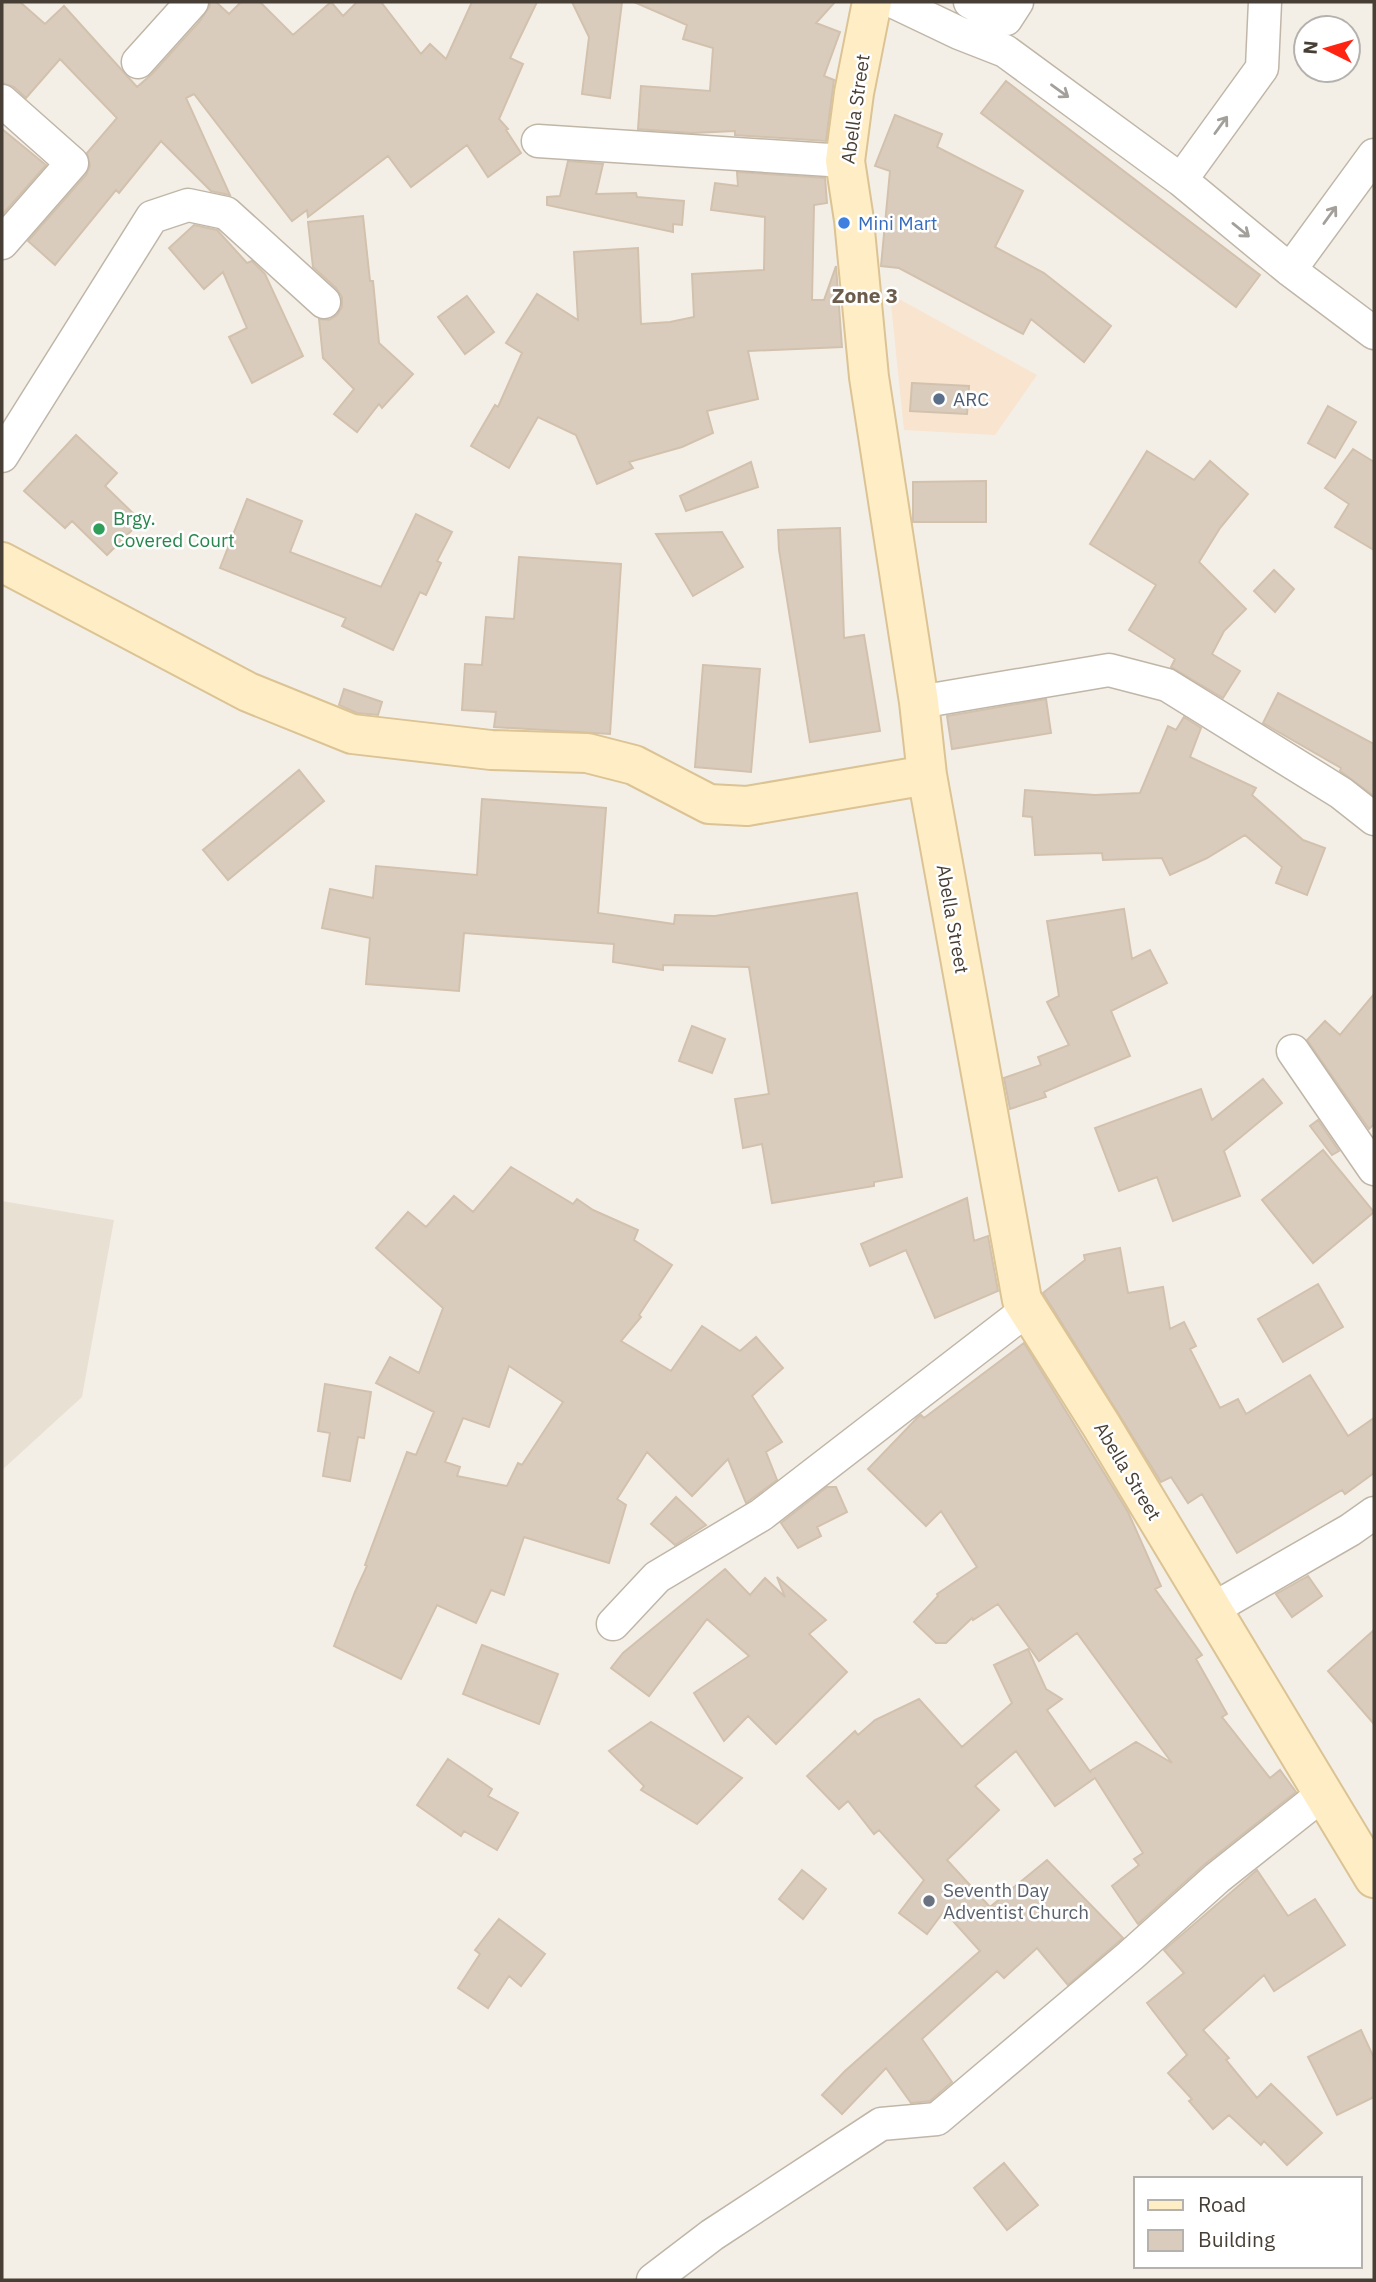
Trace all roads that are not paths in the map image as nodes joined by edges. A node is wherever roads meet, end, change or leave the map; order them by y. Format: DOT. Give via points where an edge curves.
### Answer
graph roads {
  1 [pos="192,2"];
  2 [pos="872,2"];
  3 [pos="970,2"];
  4 [pos="1017,2"];
  5 [pos="1265,2"];
  6 [pos="914,6"];
  7 [pos="138,62"];
  8 [pos="2,101"];
  9 [pos="538,141"];
  10 [pos="1374,155"];
  11 [pos="845,161"];
  12 [pos="1181,180"];
  13 [pos="3,240"];
  14 [pos="1290,270"];
  15 [pos="324,302"];
  16 [pos="1374,333"];
  17 [pos="2,456"];
  18 [pos="2,562"];
  19 [pos="919,702"];
  20 [pos="927,775"];
  21 [pos="1374,820"];
  22 [pos="1293,1051"];
  23 [pos="1374,1169"];
  24 [pos="1028,1309"];
  25 [pos="1374,1513"];
  26 [pos="1211,1610"];
  27 [pos="613,1624"];
  28 [pos="1323,1794"];
  29 [pos="1374,1878"];
  30 [pos="653,2280"];
  1 -- 7 [label="street"];
  2 -- 11 [label="street, Abella Street"];
  3 -- 4 [label="street" via="1006,19"];
  12 -- 5 [label="street, one-way" via="1262,68"];
  6 -- 12 [label="street, one-way" via="959,33 1005,51"];
  8 -- 13 [label="street" via="72,163"];
  9 -- 11 [label="street"];
  14 -- 10 [label="street, one-way"];
  11 -- 19 [label="street, Abella Street" via="869,377"];
  12 -- 14 [label="street, one-way"];
  14 -- 16 [label="street"];
  15 -- 17 [label="street" via="226,213 188,205 152,217"];
  18 -- 20 [label="street" via="248,692 352,734 491,750 587,753 634,765 709,804 747,806"];
  19 -- 20 [label="street, Abella Street"];
  19 -- 21 [label="street" via="1109,670 1167,685 1341,793"];
  20 -- 24 [label="street, Abella Street" via="1022,1300"];
  22 -- 23 [label="street"];
  24 -- 26 [label="street, Abella Street"];
  24 -- 27 [label="street" via="761,1514 657,1577"];
  25 -- 26 [label="street"];
  26 -- 28 [label="street, Abella Street"];
  28 -- 29 [label="street, Abella Street"];
  28 -- 30 [label="street" via="1217,1878 937,2119 881,2124 712,2235"];
}
